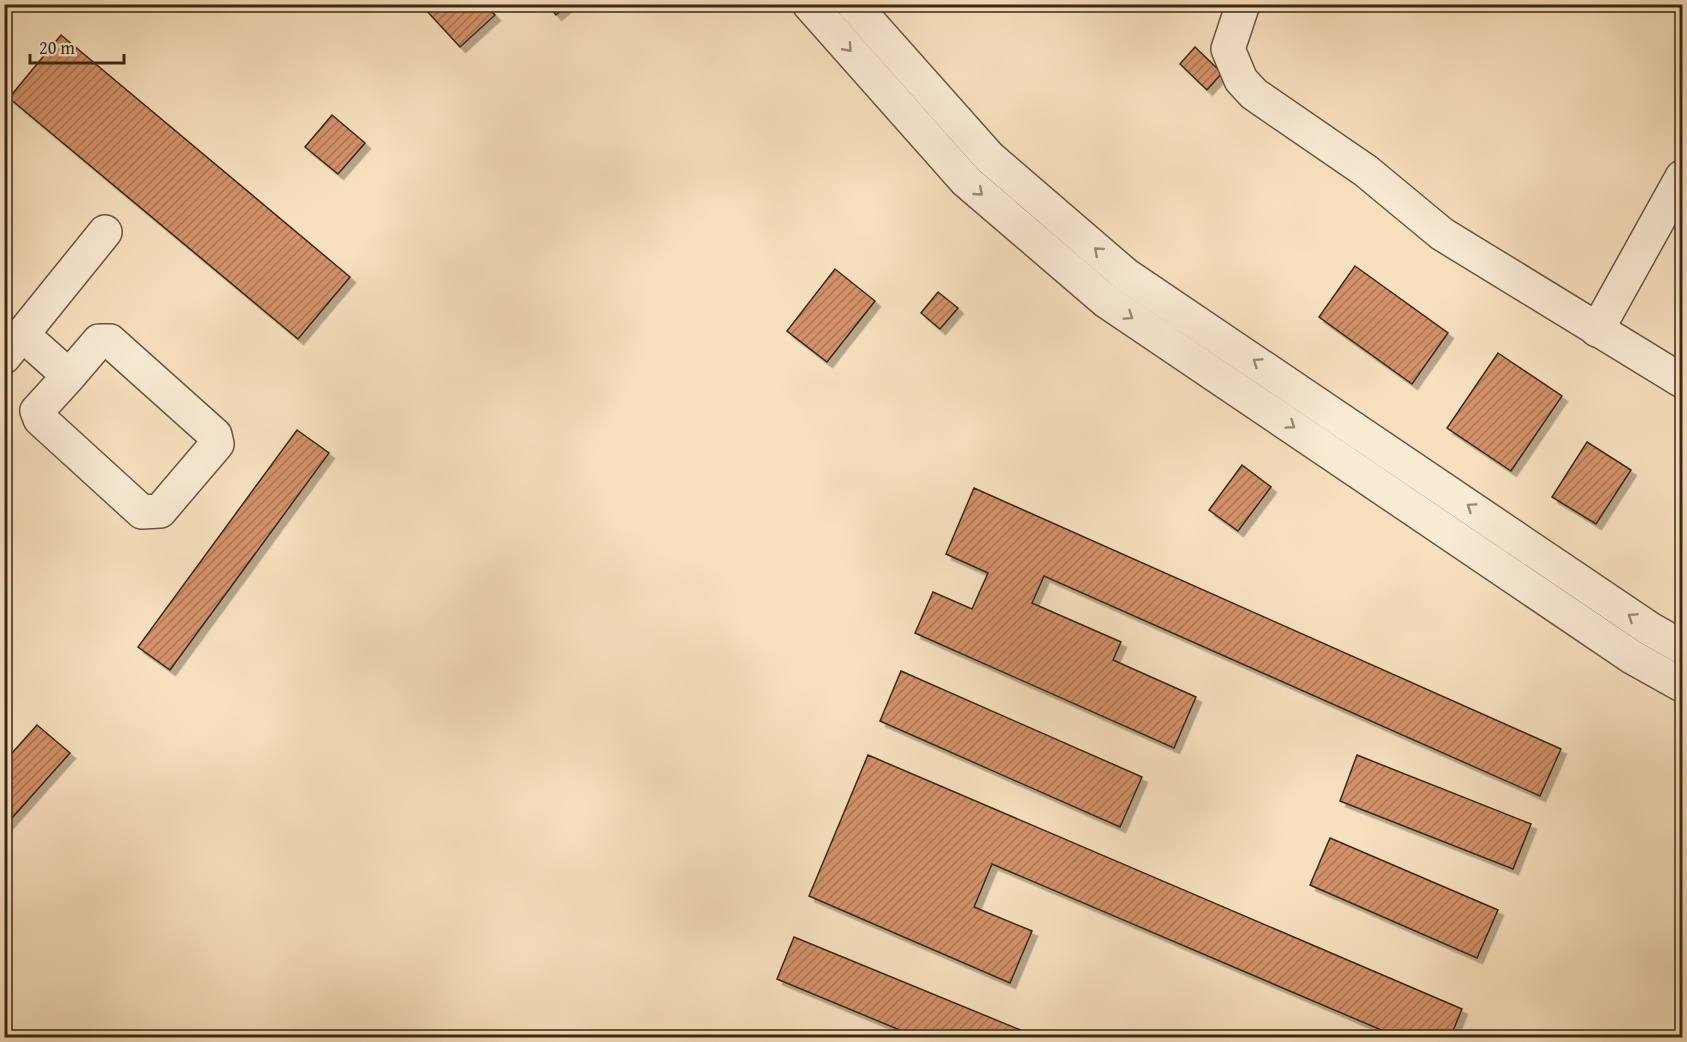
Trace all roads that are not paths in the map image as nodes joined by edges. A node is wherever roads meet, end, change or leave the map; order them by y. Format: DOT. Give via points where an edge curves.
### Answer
graph roads {
  1 [pos="808,4"];
  2 [pos="853,4"];
  3 [pos="1243,4"];
  4 [pos="1683,177"];
  5 [pos="105,232"];
  6 [pos="1597,330"];
  7 [pos="14,346"];
  8 [pos="69,376"];
  9 [pos="1683,381"];
  10 [pos="1683,647"];
  11 [pos="1683,684"];
  1 -- 11 [label="street, one-way" via="966,181 1106,301 1632,657"];
  10 -- 2 [label="street, one-way" via="1126,275 989,157"];
  3 -- 6 [label="street" via="1228,49 1241,80 1254,94 1366,171 1442,234"];
  4 -- 6 [label="street"];
  5 -- 7 [label="street"];
  6 -- 9 [label="street"];
  7 -- 8 [label="street"];
  8 -- 8 [label="street" via="99,341 110,341 215,435 217,444 160,511 142,512 40,419 37,411"];
}
